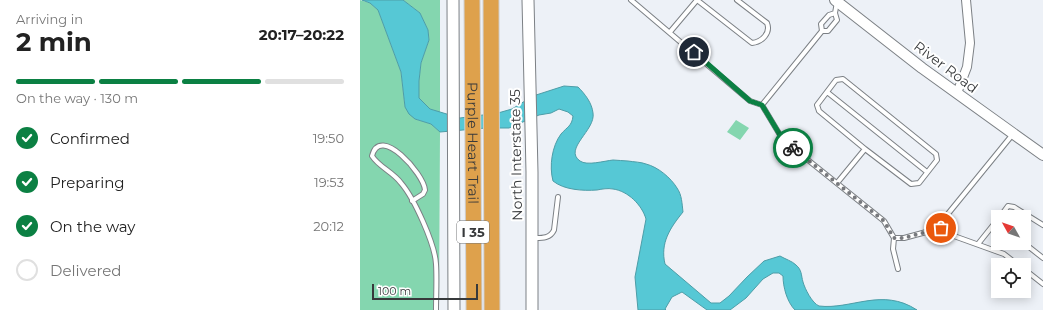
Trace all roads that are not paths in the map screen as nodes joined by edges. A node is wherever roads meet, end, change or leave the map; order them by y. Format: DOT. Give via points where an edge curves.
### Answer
graph roads {
  1 [pos="453,0"];
  2 [pos="528,0"];
  3 [pos="631,0"];
  4 [pos="697,0"];
  5 [pos="737,0"];
  6 [pos="966,0"];
  7 [pos="836,1"];
  8 [pos="472,2"];
  9 [pos="491,2"];
  10 [pos="835,13"];
  11 [pos="822,30"];
  12 [pos="670,32"];
  13 [pos="827,92"];
  14 [pos="957,93"];
  15 [pos="762,105"];
  16 [pos="1013,134"];
  17 [pos="865,149"];
  18 [pos="1043,155"];
  19 [pos="927,172"];
  20 [pos="837,183"];
  21 [pos="558,197"];
  22 [pos="412,201"];
  23 [pos="1005,210"];
  24 [pos="1019,210"];
  25 [pos="1031,218"];
  26 [pos="1043,225"];
  27 [pos="941,228"];
  28 [pos="991,228"];
  29 [pos="532,238"];
  30 [pos="894,238"];
  31 [pos="978,244"];
  32 [pos="1031,249"];
  33 [pos="1009,258"];
  34 [pos="1043,258"];
  35 [pos="898,269"];
  36 [pos="1031,275"];
  37 [pos="1043,284"];
  38 [pos="436,310"];
  39 [pos="454,310"];
  40 [pos="474,310"];
  41 [pos="492,310"];
  42 [pos="532,310"];
  1 -- 39 [label="main road"];
  2 -- 29 [label="main road, North Interstate 35"];
  3 -- 12 [label="lane"];
  4 -- 5 [label="lane" via="752,43 758,42 767,32 767,23"];
  4 -- 12 [label="lane"];
  6 -- 14 [label="street" via="970,43 968,66"];
  7 -- 10 [label="lane"];
  7 -- 14 [label="street, River Road"];
  8 -- 40 [label="highway, Purple Heart Trail / I 35"];
  9 -- 41 [label="highway, Purple Heart Trail / I 35"];
  10 -- 11 [label="lane" via="829,15 821,24"];
  10 -- 11 [label="lane" via="837,20 828,31"];
  11 -- 15 [label="lane"];
  12 -- 15 [label="lane" via="750,101"];
  13 -- 17 [label="lane" via="817,105 819,111"];
  13 -- 19 [label="lane"];
  13 -- 19 [label="lane" via="836,80 843,79 936,154 937,160"];
  14 -- 16 [label="street, River Road"];
  15 -- 20 [label="lane" via="783,140"];
  16 -- 18 [label="street, River Road"];
  16 -- 27 [label="lane" via="947,215"];
  17 -- 19 [label="lane" via="911,184 919,183"];
  17 -- 20 [label="lane"];
  20 -- 30 [label="lane" via="884,221"];
  21 -- 29 [label="lane" via="552,234 548,237"];
  22 -- 22 [label="lane" via="401,182 372,156 377,146 387,146 398,153 424,182 423,194"];
  22 -- 38 [label="lane" via="433,244 436,263"];
  23 -- 24 [label="lane" via="1008,206"];
  25 -- 26 [label="lane"];
  27 -- 30 [label="lane" via="904,238"];
  27 -- 31 [label="lane" via="954,236"];
  28 -- 31 [label="lane"];
  29 -- 42 [label="main road, North Interstate 35"];
  30 -- 35 [label="lane" via="893,249"];
  31 -- 33 [label="lane"];
  32 -- 34 [label="lane"];
  36 -- 37 [label="lane"];
}
